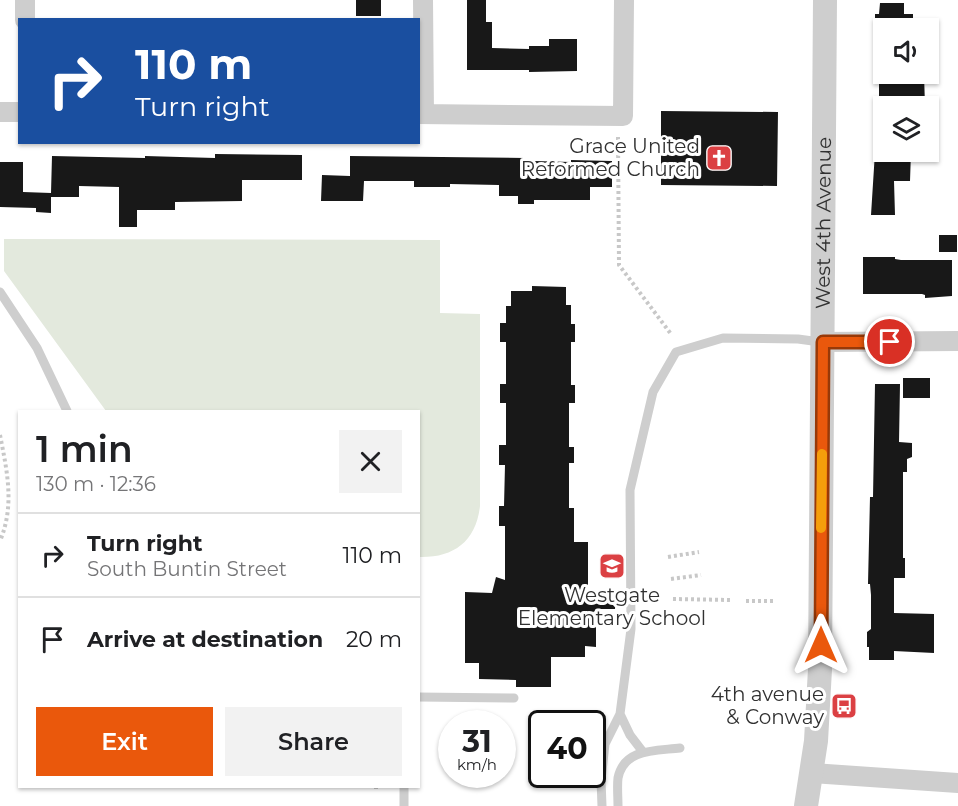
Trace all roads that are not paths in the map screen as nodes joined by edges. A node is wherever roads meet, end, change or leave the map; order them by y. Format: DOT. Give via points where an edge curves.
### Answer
graph roads {
  1 [pos="26,0"];
  2 [pos="423,0"];
  3 [pos="624,0"];
  4 [pos="825,0"];
  5 [pos="25,18"];
  6 [pos="0,112"];
  7 [pos="18,112"];
  8 [pos="421,114"];
  9 [pos="0,292"];
  10 [pos="958,341"];
  11 [pos="823,342"];
  12 [pos="67,410"];
  13 [pos="420,697"];
  14 [pos="514,698"];
  15 [pos="620,714"];
  16 [pos="680,748"];
  17 [pos="643,752"];
  18 [pos="812,773"];
  19 [pos="958,783"];
  20 [pos="404,788"];
  21 [pos="404,806"];
  22 [pos="602,806"];
  23 [pos="618,806"];
  24 [pos="806,806"];
  1 -- 5 [label="street"];
  2 -- 8 [label="street"];
  3 -- 8 [label="street" via="623,116"];
  4 -- 11 [label="street, West 4th Avenue"];
  6 -- 7 [label="street"];
  9 -- 12 [label="lane" via="37,348"];
  10 -- 11 [label="street"];
  11 -- 15 [label="lane" via="723,338 676,352 653,392 630,490 631,629"];
  11 -- 18 [label="street, West 4th Avenue" via="820,669"];
  13 -- 14 [label="lane"];
  15 -- 17 [label="lane"];
  15 -- 22 [label="lane" via="605,744"];
  16 -- 17 [label="lane"];
  17 -- 23 [label="lane" via="625,761 618,778"];
  18 -- 19 [label="street"];
  18 -- 24 [label="street, West 4th Avenue"];
  20 -- 21 [label="lane"];
}
